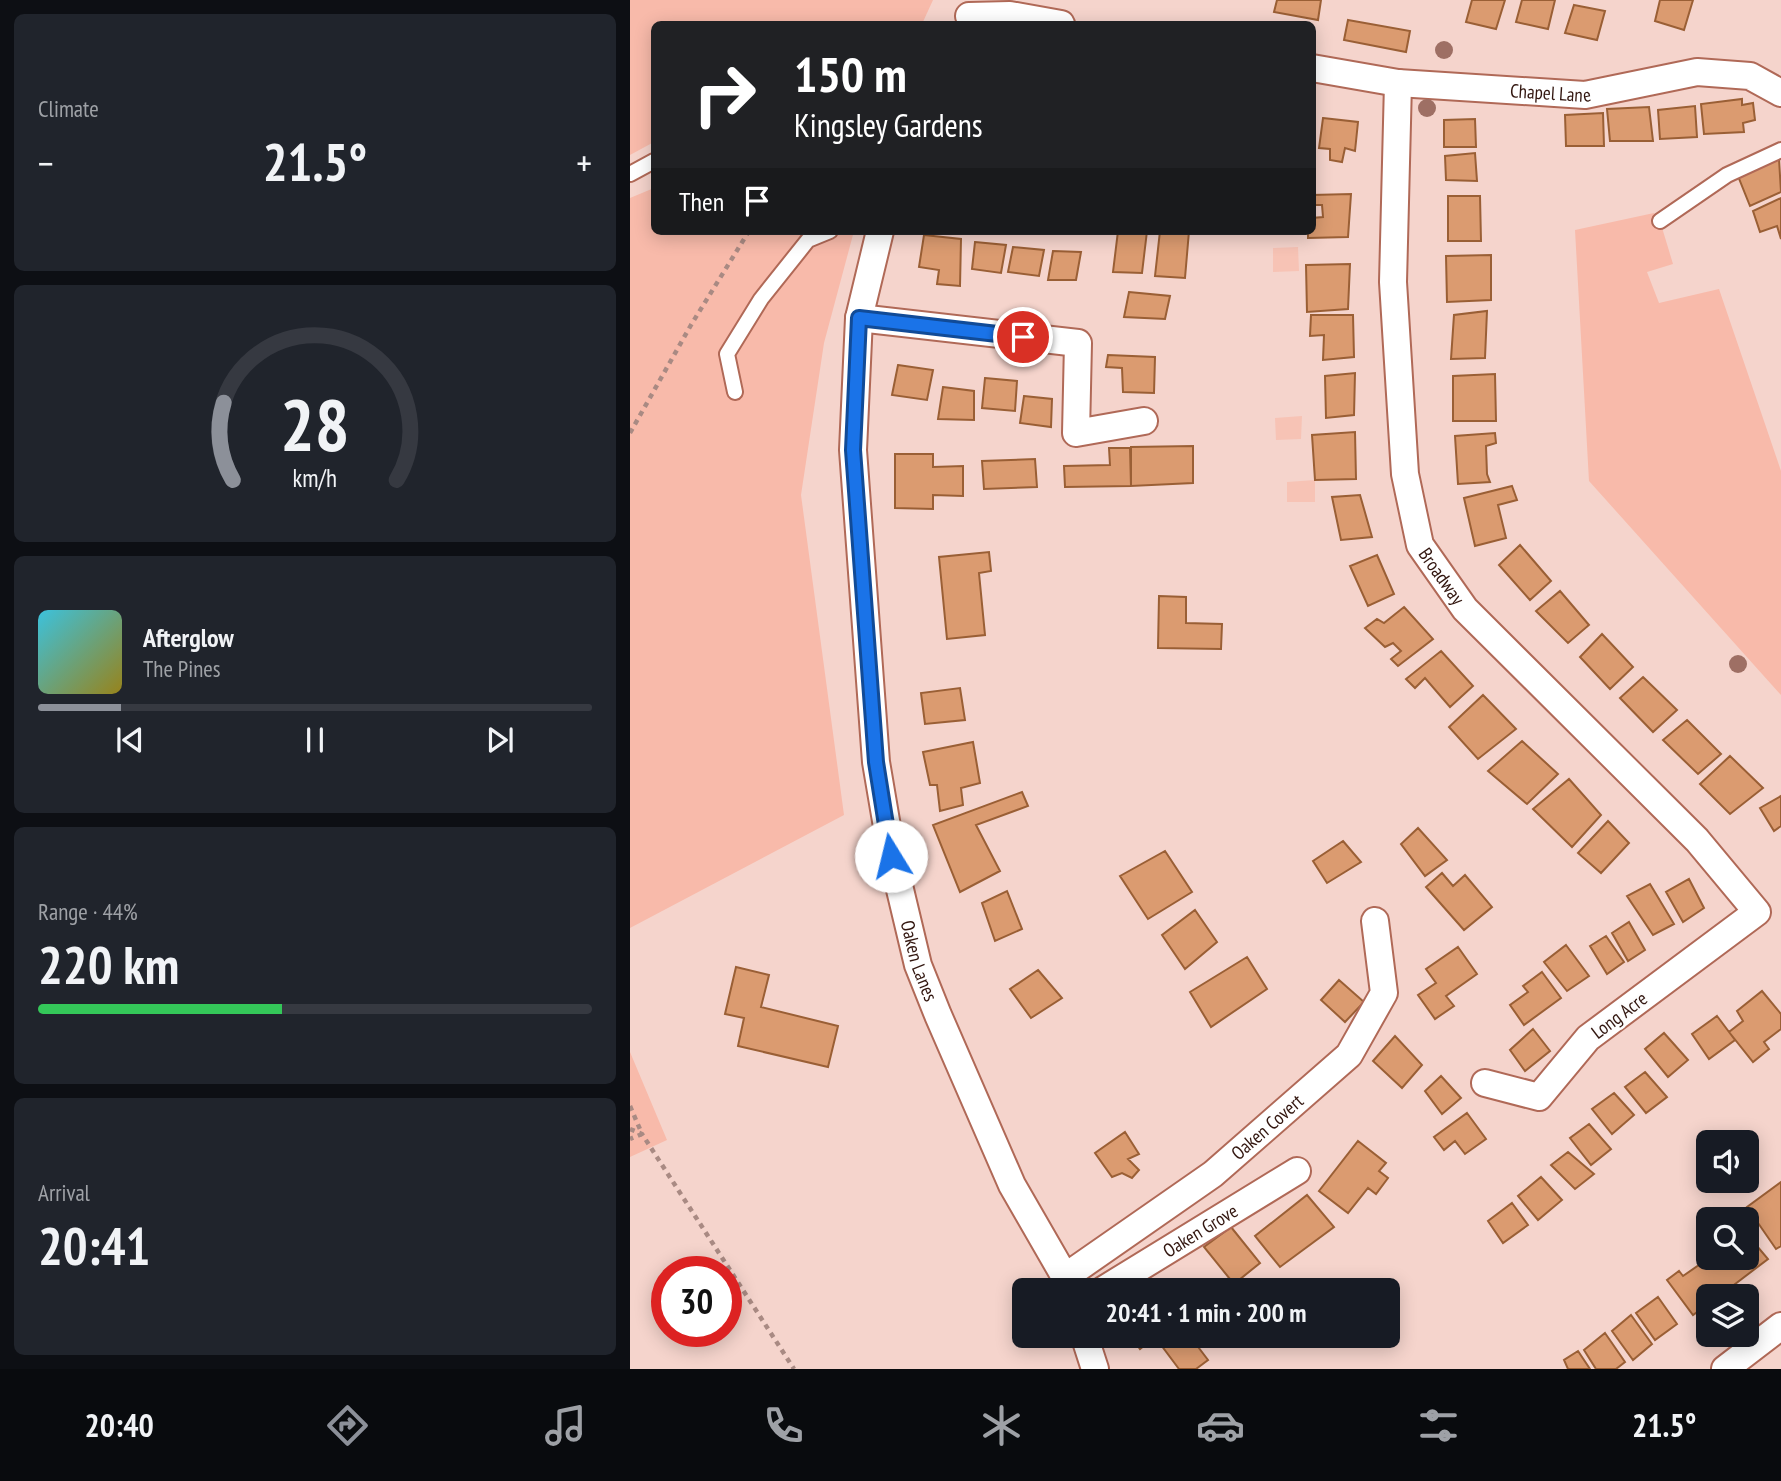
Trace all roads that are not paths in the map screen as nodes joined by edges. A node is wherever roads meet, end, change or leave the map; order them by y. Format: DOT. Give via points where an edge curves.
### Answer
graph roads {
  1 [pos="967,13"];
  2 [pos="1044,21"];
  3 [pos="1316,69"];
  4 [pos="1398,83"];
  5 [pos="1781,93"];
  6 [pos="1781,150"];
  7 [pos="651,164"];
  8 [pos="630,174"];
  9 [pos="1660,221"];
  10 [pos="820,235"];
  11 [pos="879,235"];
  12 [pos="859,318"];
  13 [pos="735,392"];
  14 [pos="1144,421"];
  15 [pos="1757,912"];
  16 [pos="1375,921"];
  17 [pos="1485,1083"];
  18 [pos="1297,1171"];
  19 [pos="1064,1278"];
  20 [pos="1074,1278"];
  21 [pos="1123,1278"];
  22 [pos="1781,1326"];
  23 [pos="1088,1348"];
  24 [pos="1095,1369"];
  25 [pos="1725,1369"];
  1 -- 2 [label="street"];
  3 -- 4 [label="street, Chapel Lane"];
  4 -- 5 [label="street, Chapel Lane" via="1585,94 1697,72 1751,76"];
  4 -- 15 [label="street, Broadway" via="1393,282 1405,474 1420,545 1465,609 1697,840"];
  6 -- 9 [label="lane" via="1727,175"];
  7 -- 8 [label="lane"];
  10 -- 13 [label="lane" via="808,240 761,299 727,354"];
  11 -- 12 [label="street, Oaken Lanes"];
  12 -- 14 [label="street" via="1078,343 1076,433"];
  12 -- 19 [label="street, Oaken Lanes" via="853,450 876,762 891,856 918,965 938,1015 1012,1185"];
  15 -- 17 [label="street, Long Acre" via="1588,1038 1539,1097"];
  16 -- 20 [label="street, Oaken Covert" via="1384,993 1349,1055 1213,1174"];
  18 -- 21 [label="street, Oaken Grove"];
  22 -- 25 [label="street"];
  23 -- 24 [label="street"];
}
